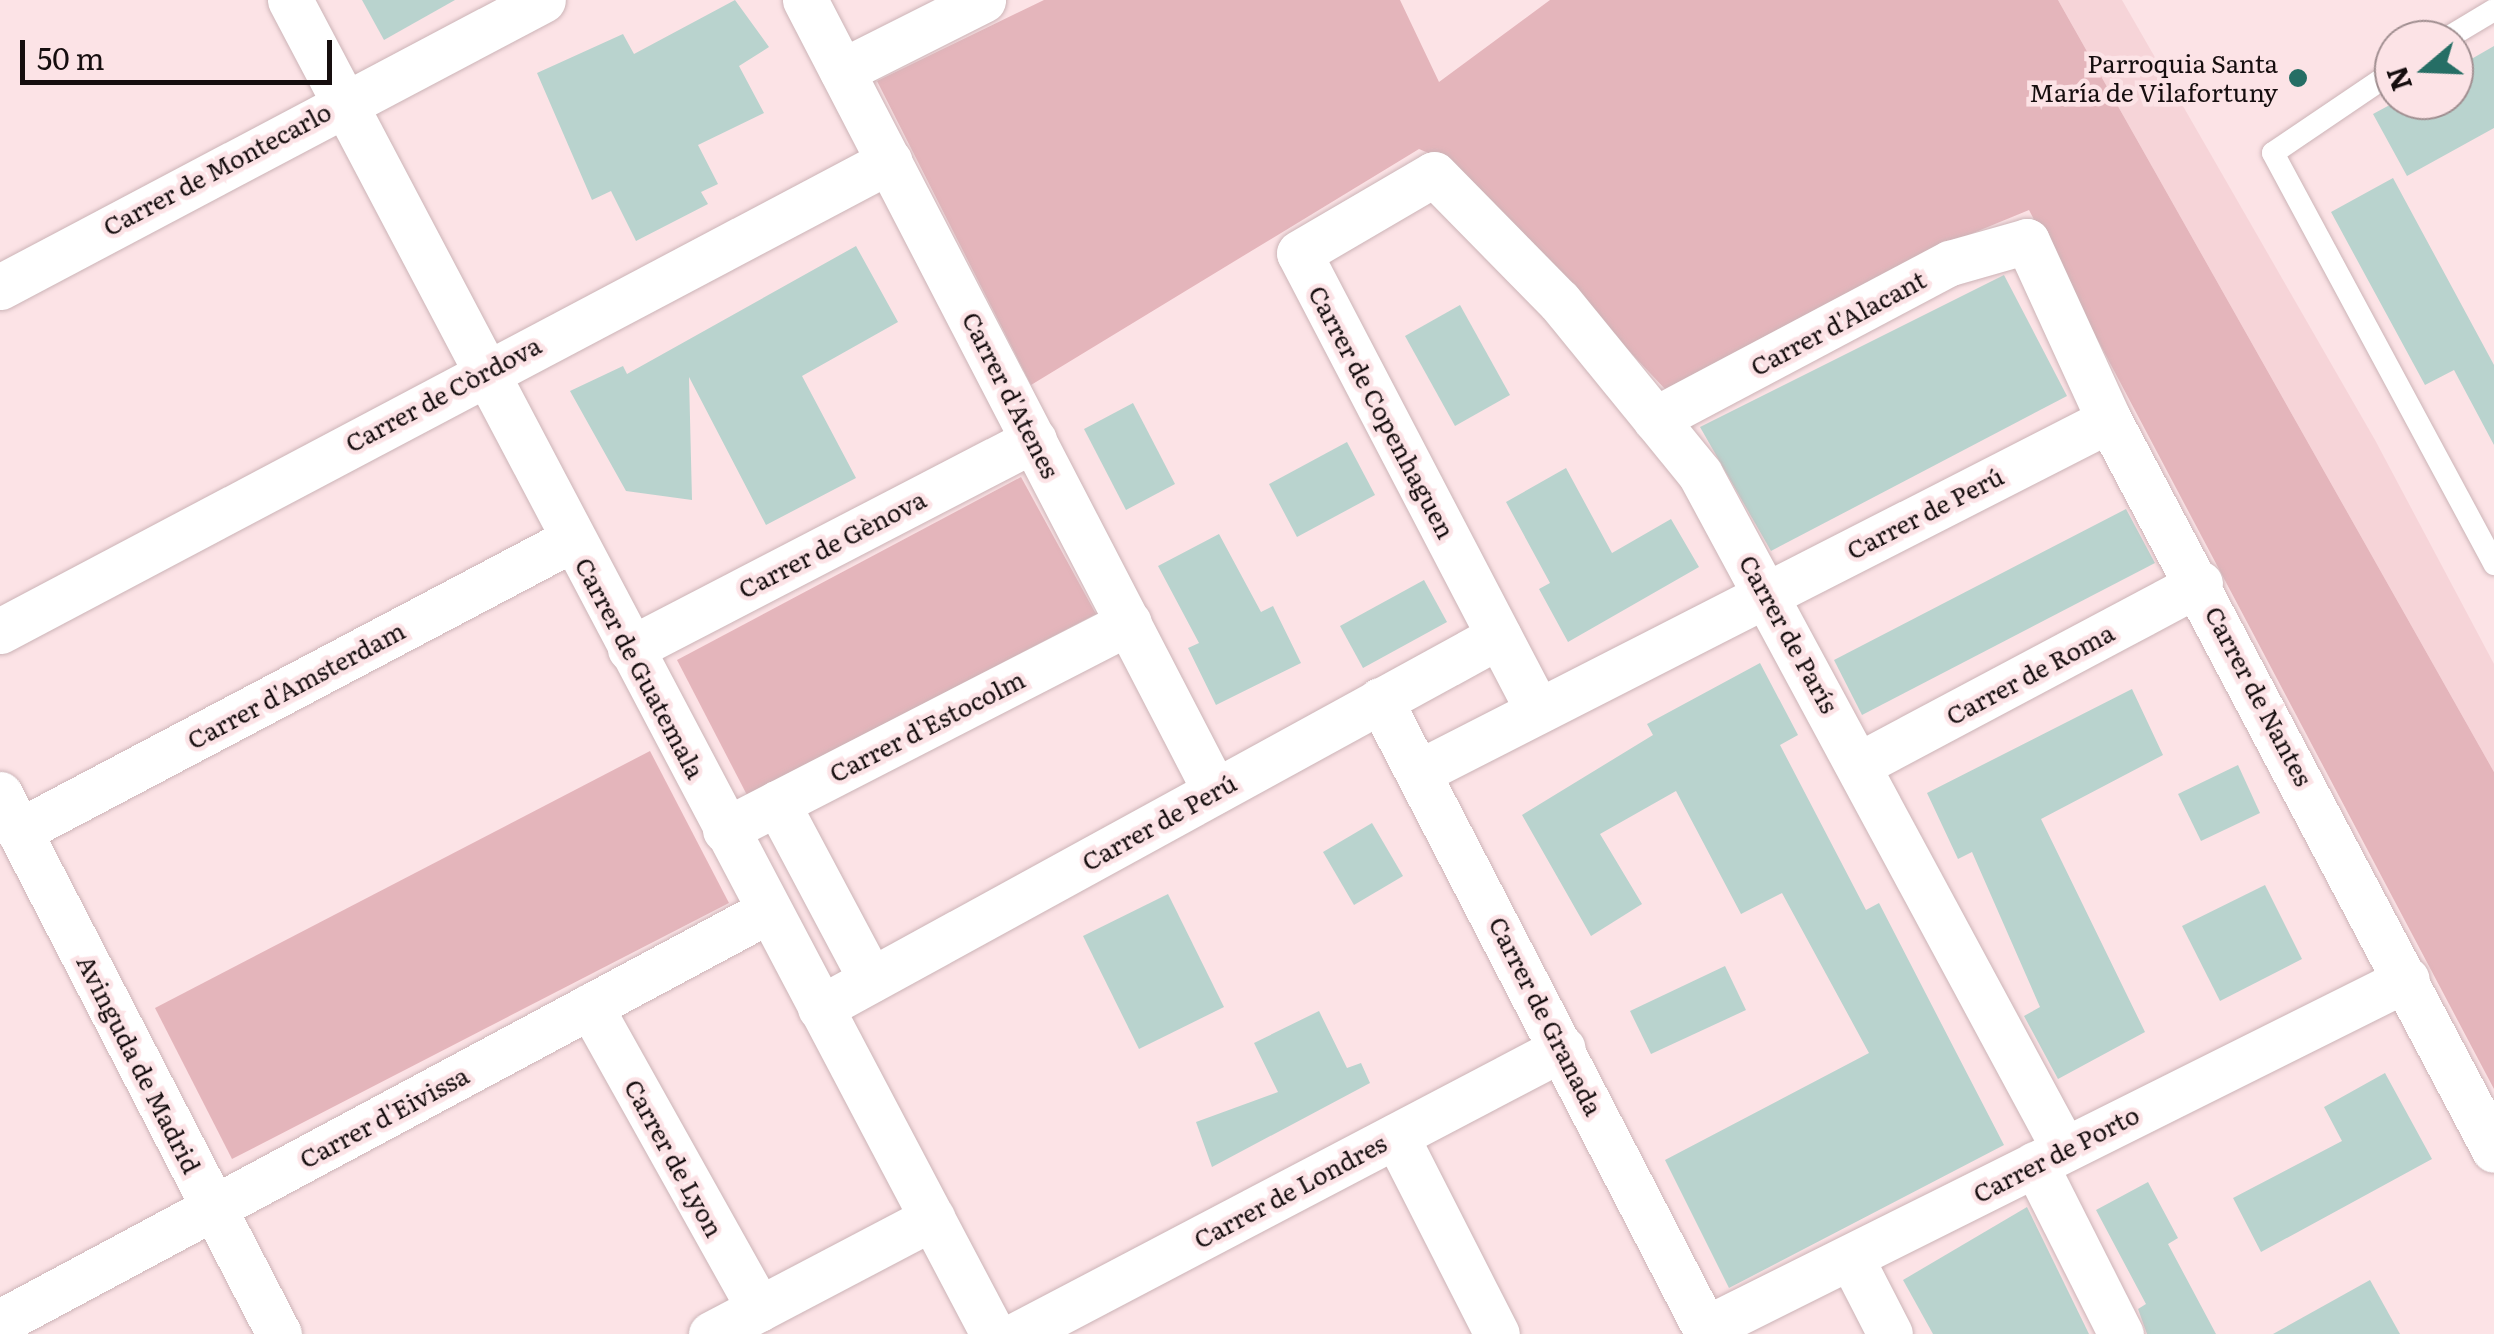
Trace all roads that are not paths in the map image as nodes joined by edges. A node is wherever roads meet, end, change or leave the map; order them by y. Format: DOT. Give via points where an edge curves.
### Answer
graph roads {
  1 [pos="290,0"];
  2 [pos="543,0"];
  3 [pos="805,0"];
  4 [pos="983,0"];
  5 [pos="842,71"];
  6 [pos="2374,85"];
  7 [pos="344,101"];
  8 [pos="889,161"];
  9 [pos="1434,174"];
  10 [pos="2027,241"];
  11 [pos="0,287"];
  12 [pos="484,371"];
  13 [pos="1655,419"];
  14 [pos="2109,420"];
  15 [pos="1034,440"];
  16 [pos="573,540"];
  17 [pos="2494,564"];
  18 [pos="2200,583"];
  19 [pos="1766,593"];
  20 [pos="1130,622"];
  21 [pos="0,631"];
  22 [pos="1499,636"];
  23 [pos="630,648"];
  24 [pos="1380,700"];
  25 [pos="1537,709"];
  26 [pos="1860,764"];
  27 [pos="1421,771"];
  28 [pos="1215,791"];
  29 [pos="777,803"];
  30 [pos="9,813"];
  31 [pos="725,830"];
  32 [pos="768,910"];
  33 [pos="2407,979"];
  34 [pos="871,980"];
  35 [pos="590,1006"];
  36 [pos="820,1008"];
  37 [pos="1562,1048"];
  38 [pos="1396,1136"];
  39 [pos="2494,1150"];
  40 [pos="2049,1156"];
  41 [pos="214,1209"];
  42 [pos="932,1218"];
  43 [pos="1851,1258"];
  44 [pos="758,1309"];
  45 [pos="0,1322"];
  46 [pos="1707,1332"];
  47 [pos="1886,1333"];
  48 [pos="279,1334"];
  49 [pos="712,1334"];
  50 [pos="993,1334"];
  51 [pos="1018,1334"];
  52 [pos="1497,1334"];
  53 [pos="2121,1334"];
  1 -- 7 [label="street, Carrer de Guatemala"];
  2 -- 7 [label="street, Carrer de Montecarlo"];
  3 -- 5 [label="street, Carrer d'Atenes"];
  4 -- 5 [label="street"];
  5 -- 8 [label="street, Carrer d'Atenes"];
  6 -- 17 [label="lane" via="2273,153"];
  7 -- 11 [label="street, Carrer de Montecarlo"];
  7 -- 12 [label="street, Carrer de Guatemala"];
  8 -- 12 [label="street, Carrer de Còrdova"];
  8 -- 15 [label="street, Carrer d'Atenes"];
  9 -- 13 [label="street, Carrer de París" via="1559,301"];
  9 -- 22 [label="street, Carrer de Copenhaguen" via="1299,252"];
  10 -- 13 [label="street, Carrer d'Alacant" via="1950,263"];
  10 -- 14 [label="street, Carrer de Nantes"];
  12 -- 16 [label="street, Carrer de Guatemala"];
  12 -- 21 [label="street, Carrer de Còrdova"];
  13 -- 19 [label="street, Carrer de París" via="1700,474"];
  14 -- 18 [label="street, Carrer de Nantes"];
  14 -- 19 [label="street, Carrer de Perú"];
  15 -- 20 [label="street, Carrer d'Atenes"];
  15 -- 23 [label="street, Carrer de Gènova"];
  16 -- 23 [label="street, Carrer de Guatemala"];
  16 -- 30 [label="street, Carrer d'Amsterdam"];
  18 -- 26 [label="street, Carrer de Roma"];
  18 -- 33 [label="street, Carrer de Nantes"];
  19 -- 25 [label="street, Carrer de Perú"];
  19 -- 26 [label="street, Carrer de París"];
  20 -- 28 [label="street, Carrer d'Atenes"];
  20 -- 29 [label="street, Carrer d'Estocolm"];
  22 -- 24 [label="street, Carrer de Perú"];
  22 -- 25 [label="street, Carrer de Copenhaguen"];
  23 -- 31 [label="street, Carrer de Guatemala"];
  24 -- 27 [label="street, Carrer de Granada"];
  24 -- 28 [label="street, Carrer de Perú"];
  25 -- 27 [label="street, Carrer de Perú"];
  26 -- 40 [label="street, Carrer de París"];
  27 -- 37 [label="street, Carrer de Granada"];
  28 -- 34 [label="street, Carrer de Perú"];
  29 -- 31 [label="street, Carrer d'Estocolm"];
  29 -- 34 [label="street"];
  30 -- 41 [label="street, Avinguda de Madrid"];
  31 -- 32 [label="street, Carrer de Guatemala"];
  32 -- 35 [label="street, Carrer d'Eivissa"];
  32 -- 36 [label="street, Carrer de Guatemala"];
  33 -- 39 [label="street, Carrer de Nantes"];
  33 -- 40 [label="street, Carrer de Porto"];
  34 -- 36 [label="street, Carrer de Perú"];
  35 -- 41 [label="street, Carrer d'Eivissa"];
  35 -- 44 [label="street, Carrer de Lyon"];
  36 -- 42 [label="street, Carrer de Guatemala"];
  37 -- 38 [label="street, Carrer de Londres"];
  37 -- 46 [label="street, Carrer de Granada"];
  38 -- 51 [label="street, Carrer de Londres"];
  38 -- 52 [label="street"];
  40 -- 43 [label="street, Carrer de Porto"];
  40 -- 53 [label="street, Carrer de París"];
  41 -- 45 [label="street, Carrer d'Eivissa"];
  41 -- 48 [label="street, Avinguda de Madrid"];
  42 -- 44 [label="street"];
  42 -- 50 [label="street, Carrer de Guatemala"];
  43 -- 46 [label="street, Carrer de Porto"];
  43 -- 47 [label="street"];
  44 -- 49 [label="street"];
}
